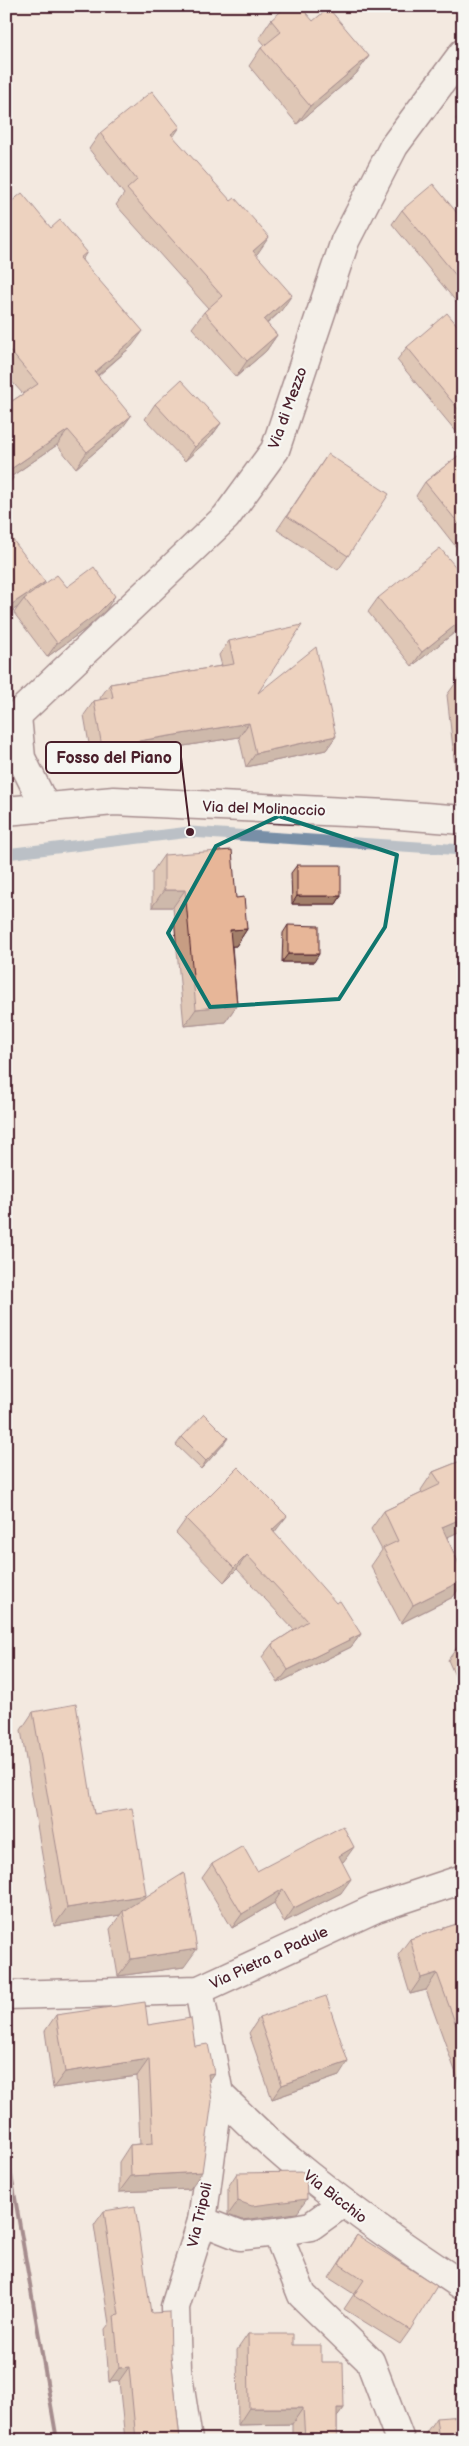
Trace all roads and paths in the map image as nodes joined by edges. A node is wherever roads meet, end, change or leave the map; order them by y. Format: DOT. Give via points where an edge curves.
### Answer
graph roads {
  1 [pos="463,53"];
  2 [pos="12,721"];
  3 [pos="46,808"];
  4 [pos="6,811"];
  5 [pos="463,820"];
  6 [pos="463,1878"];
  7 [pos="198,1990"];
  8 [pos="6,1996"];
  9 [pos="218,2094"];
  10 [pos="343,2203"];
  11 [pos="202,2220"];
  12 [pos="277,2232"];
  13 [pos="463,2286"];
  14 [pos="188,2440"];
  15 [pos="400,2440"];
  1 -- 2 [label="street, Via di Mezzo" via="394,146 345,241 275,450 226,517"];
  2 -- 3 [label="street" via="20,758"];
  3 -- 4 [label="street, Via del Molinaccio"];
  3 -- 5 [label="street, Via del Molinaccio" via="114,801"];
  6 -- 7 [label="street, Via Pietra a Padule" via="376,1908"];
  7 -- 8 [label="street, Via Pietra a Padule"];
  7 -- 9 [label="street, Via Tripoli"];
  9 -- 10 [label="street, Via Bicchio" via="290,2161"];
  9 -- 11 [label="street, Via Tripoli"];
  10 -- 12 [label="street" via="311,2226"];
  10 -- 13 [label="street, Via Bicchio"];
  11 -- 12 [label="street" via="240,2236"];
  11 -- 14 [label="street, Via Tripoli" via="175,2307 177,2368"];
  12 -- 15 [label="street" via="302,2294 370,2361"];
}
